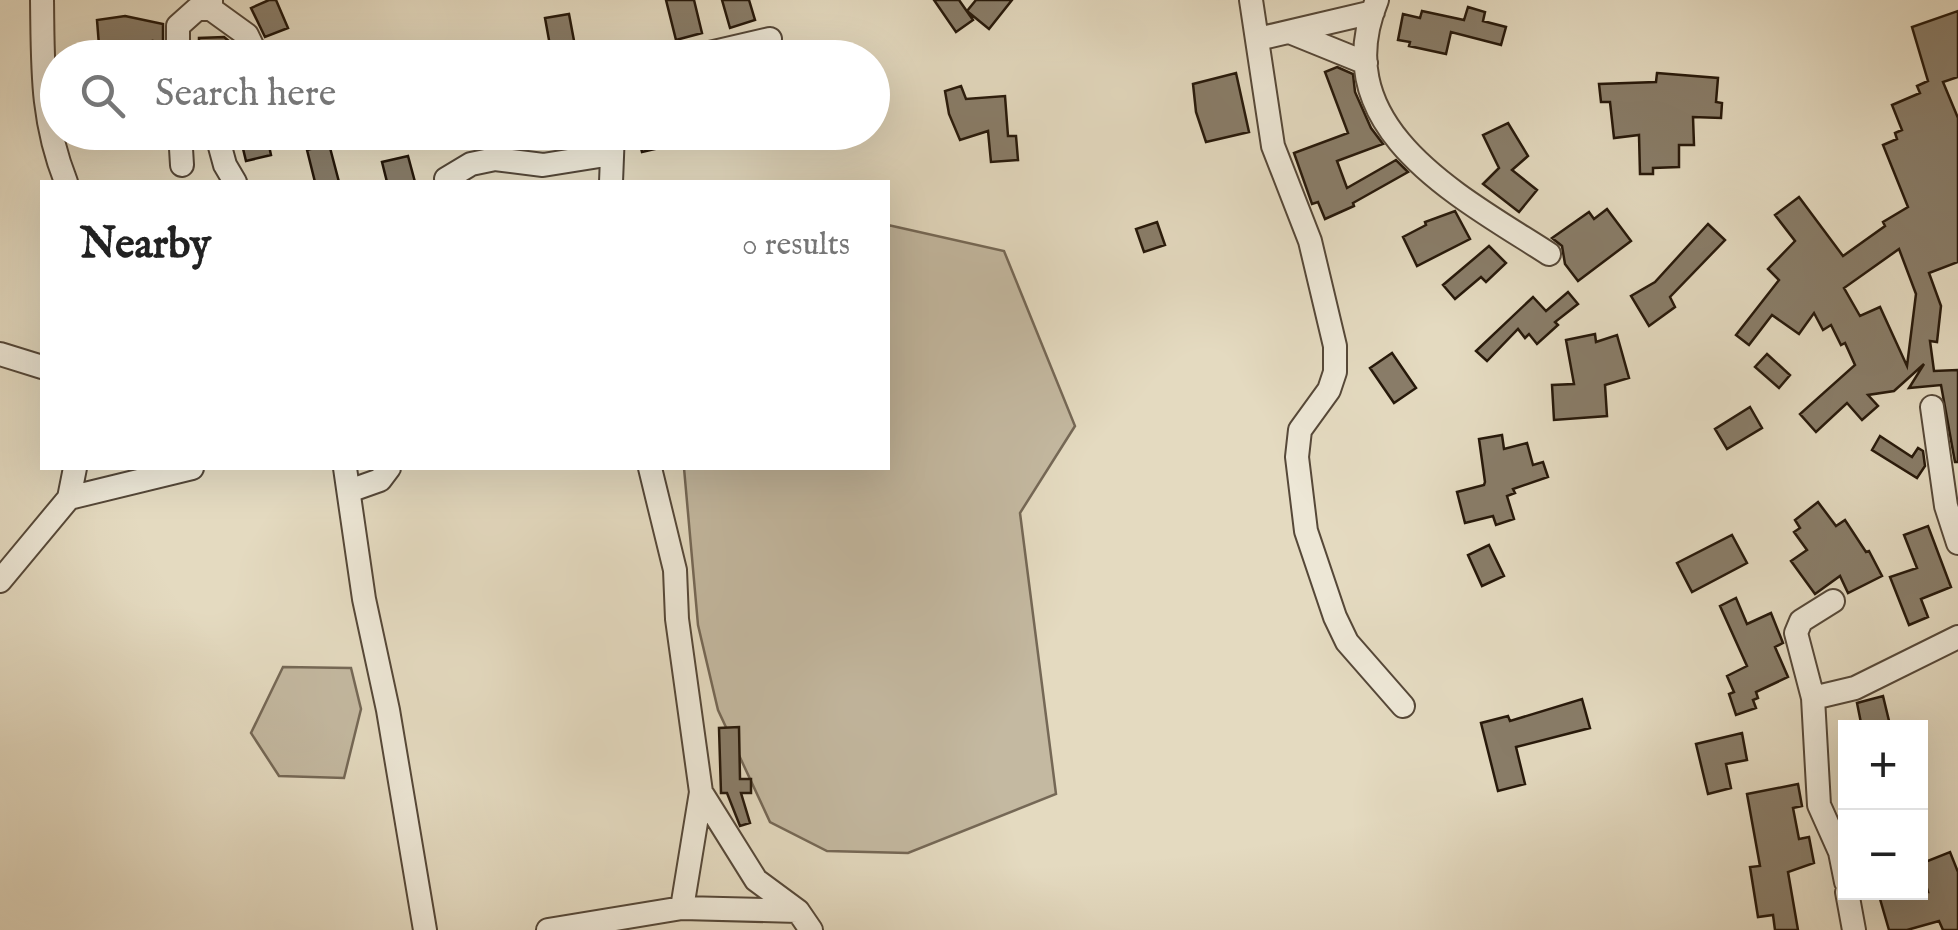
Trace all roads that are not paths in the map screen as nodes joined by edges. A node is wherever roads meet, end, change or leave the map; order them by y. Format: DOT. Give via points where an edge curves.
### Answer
graph roads {
  1 [pos="42,0"];
  2 [pos="1251,0"];
  3 [pos="211,4"];
  4 [pos="1375,6"];
  5 [pos="1292,32"];
  6 [pos="770,39"];
  7 [pos="1258,39"];
  8 [pos="42,40"];
  9 [pos="178,40"];
  10 [pos="249,40"];
  11 [pos="766,40"];
  12 [pos="1366,63"];
  13 [pos="55,150"];
  14 [pos="181,150"];
  15 [pos="221,150"];
  16 [pos="597,150"];
  17 [pos="613,150"];
  18 [pos="182,164"];
  19 [pos="543,174"];
  20 [pos="446,179"];
  21 [pos="65,180"];
  22 [pos="233,180"];
  23 [pos="611,180"];
  24 [pos="1549,254"];
  25 [pos="0,354"];
  26 [pos="34,364"];
  27 [pos="0,373"];
  28 [pos="1932,407"];
  29 [pos="75,470"];
  30 [pos="184,470"];
  31 [pos="387,470"];
  32 [pos="650,470"];
  33 [pos="347,479"];
  34 [pos="69,498"];
  35 [pos="1958,543"];
  36 [pos="0,581"];
  37 [pos="1833,601"];
  38 [pos="1958,637"];
  39 [pos="1813,698"];
  40 [pos="1403,706"];
  41 [pos="701,792"];
  42 [pos="1838,848"];
  43 [pos="1849,900"];
  44 [pos="682,908"];
  45 [pos="804,921"];
  46 [pos="425,930"];
  47 [pos="548,930"];
  48 [pos="1854,930"];
  1 -- 8 [label="street"];
  2 -- 7 [label="street"];
  3 -- 9 [label="street" via="178,26"];
  3 -- 10 [label="street"];
  4 -- 5 [label="street"];
  4 -- 12 [label="street"];
  5 -- 7 [label="street"];
  5 -- 12 [label="street"];
  6 -- 11 [label="street"];
  7 -- 40 [label="street" via="1272,146 1310,241 1335,346 1329,390 1300,430 1306,531 1347,642"];
  12 -- 24 [label="street" via="1378,114 1425,171"];
  13 -- 21 [label="street"];
  14 -- 18 [label="street"];
  15 -- 22 [label="street"];
  16 -- 19 [label="street"];
  17 -- 23 [label="street"];
  19 -- 20 [label="street" via="495,159"];
  25 -- 26 [label="street"];
  26 -- 27 [label="street"];
  28 -- 35 [label="street"];
  29 -- 34 [label="street"];
  30 -- 34 [label="street"];
  31 -- 33 [label="street" via="380,480"];
  32 -- 41 [label="street" via="675,570"];
  33 -- 46 [label="street"];
  34 -- 36 [label="street"];
  37 -- 39 [label="street" via="1801,622 1796,633"];
  38 -- 39 [label="street" via="1855,688"];
  39 -- 42 [label="street" via="1819,806"];
  41 -- 44 [label="street"];
  41 -- 45 [label="street" via="756,880"];
  43 -- 48 [label="street"];
  44 -- 45 [label="street"];
  44 -- 47 [label="street"];
}
